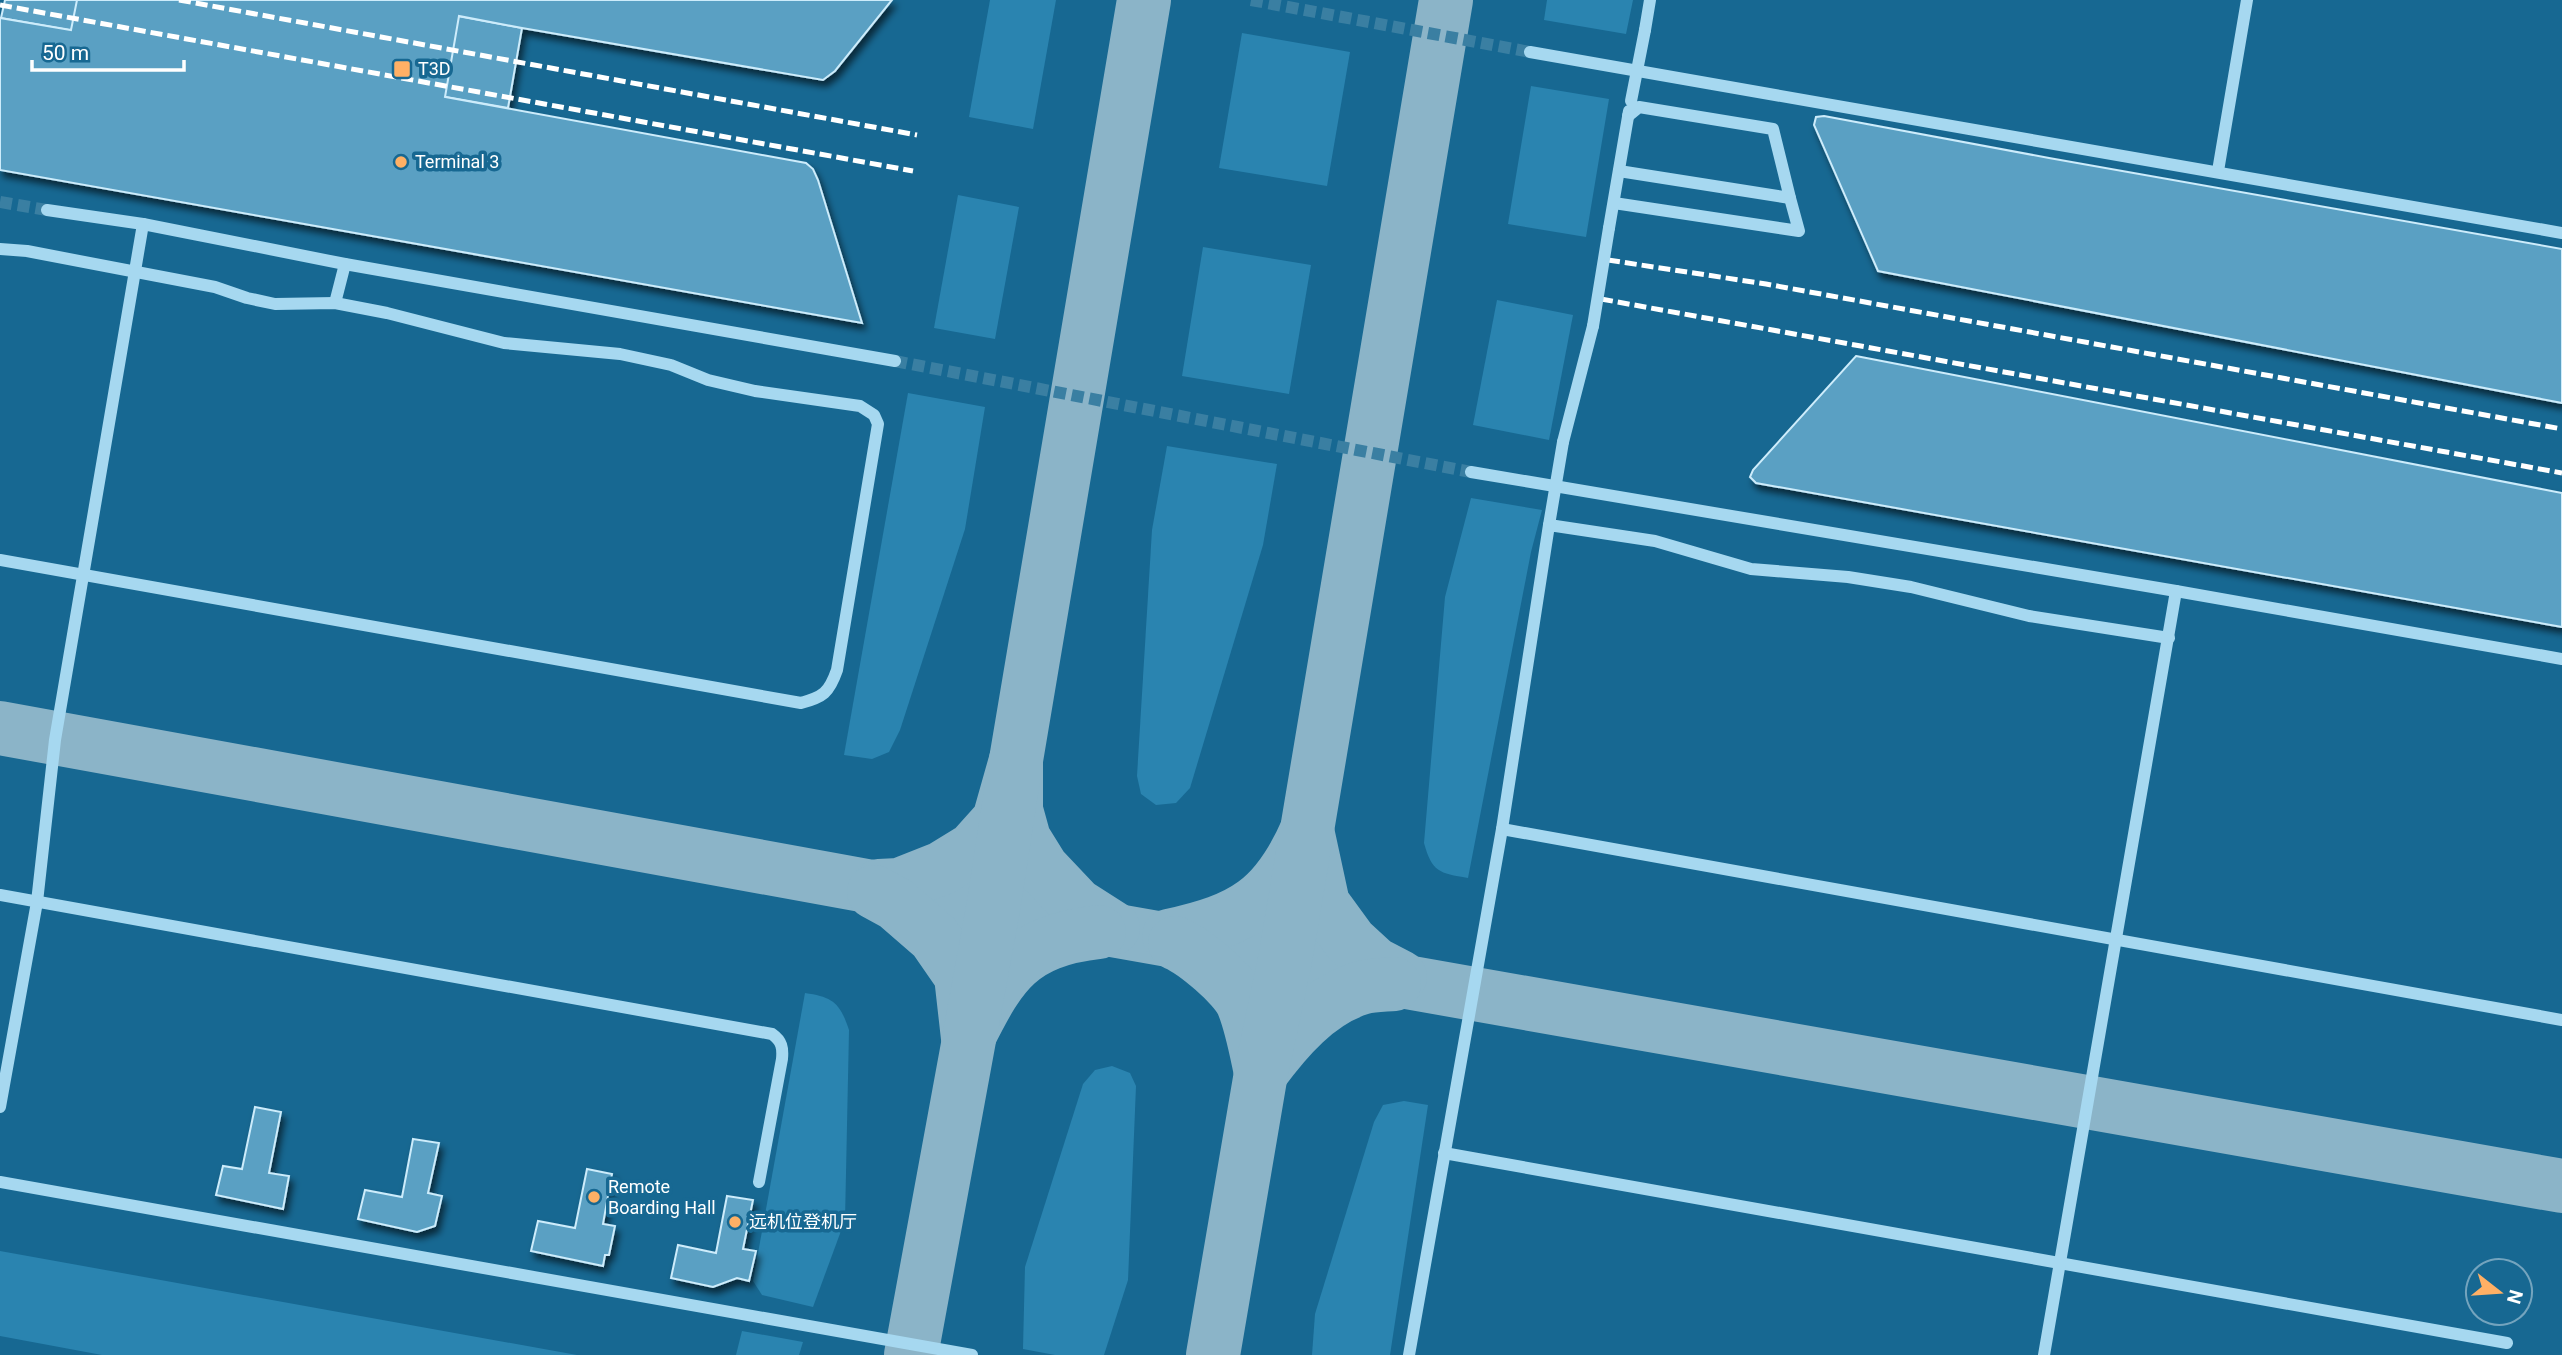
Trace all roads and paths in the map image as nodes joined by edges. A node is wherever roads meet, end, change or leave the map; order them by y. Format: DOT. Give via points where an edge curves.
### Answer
graph roads {
  1 [pos="1650,0"];
  2 [pos="2247,0"];
  3 [pos="1530,52"];
  4 [pos="1629,116"];
  5 [pos="1619,171"];
  6 [pos="2218,171"];
  7 [pos="1790,198"];
  8 [pos="1614,203"];
  9 [pos="47,210"];
  10 [pos="143,225"];
  11 [pos="2562,233"];
  12 [pos="0,249"];
  13 [pos="345,264"];
  14 [pos="136,272"];
  15 [pos="335,303"];
  16 [pos="895,361"];
  17 [pos="1471,472"];
  18 [pos="1549,525"];
  19 [pos="0,560"];
  20 [pos="85,575"];
  21 [pos="2176,591"];
  22 [pos="2169,638"];
  23 [pos="2562,659"];
  24 [pos="1502,829"];
  25 [pos="0,895"];
  26 [pos="37,902"];
  27 [pos="2116,941"];
  28 [pos="2562,1020"];
  29 [pos="0,1107"];
  30 [pos="1444,1153"];
  31 [pos="0,1182"];
  32 [pos="759,1182"];
  33 [pos="2060,1262"];
  34 [pos="2507,1343"];
  35 [pos="972,1355"];
  36 [pos="1409,1355"];
  37 [pos="2044,1355"];
  1 -- 4 [label="lane, bridge"];
  2 -- 6 [label="lane"];
  3 -- 6 [label="lane"];
  4 -- 5 [label="lane"];
  4 -- 7 [label="lane" via="1639,107 1773,129"];
  5 -- 7 [label="lane"];
  5 -- 8 [label="lane"];
  6 -- 11 [label="lane"];
  7 -- 8 [label="lane" via="1799,231"];
  8 -- 18 [label="lane, bridge"];
  9 -- 10 [label="lane"];
  10 -- 13 [label="lane"];
  10 -- 14 [label="lane"];
  12 -- 14 [label="lane"];
  13 -- 15 [label="lane"];
  13 -- 16 [label="lane"];
  14 -- 15 [label="lane" via="215,286 275,304"];
  14 -- 20 [label="lane"];
  15 -- 20 [label="lane" via="503,343 620,354 755,391 860,406 874,415 877,436 831,688 801,704"];
  17 -- 21 [label="lane"];
  18 -- 22 [label="lane" via="1655,541 1751,569 1911,587 2029,616"];
  18 -- 24 [label="lane"];
  19 -- 20 [label="lane"];
  20 -- 26 [label="lane" via="55,740"];
  21 -- 22 [label="lane"];
  21 -- 23 [label="lane"];
  22 -- 27 [label="lane"];
  24 -- 27 [label="lane"];
  24 -- 30 [label="lane"];
  25 -- 26 [label="lane"];
  26 -- 29 [label="lane"];
  26 -- 32 [label="lane" via="772,1034 783,1048"];
  27 -- 28 [label="lane"];
  27 -- 33 [label="lane"];
  30 -- 33 [label="lane"];
  30 -- 36 [label="lane"];
  31 -- 35 [label="lane"];
  33 -- 34 [label="lane"];
  33 -- 37 [label="lane"];
}
